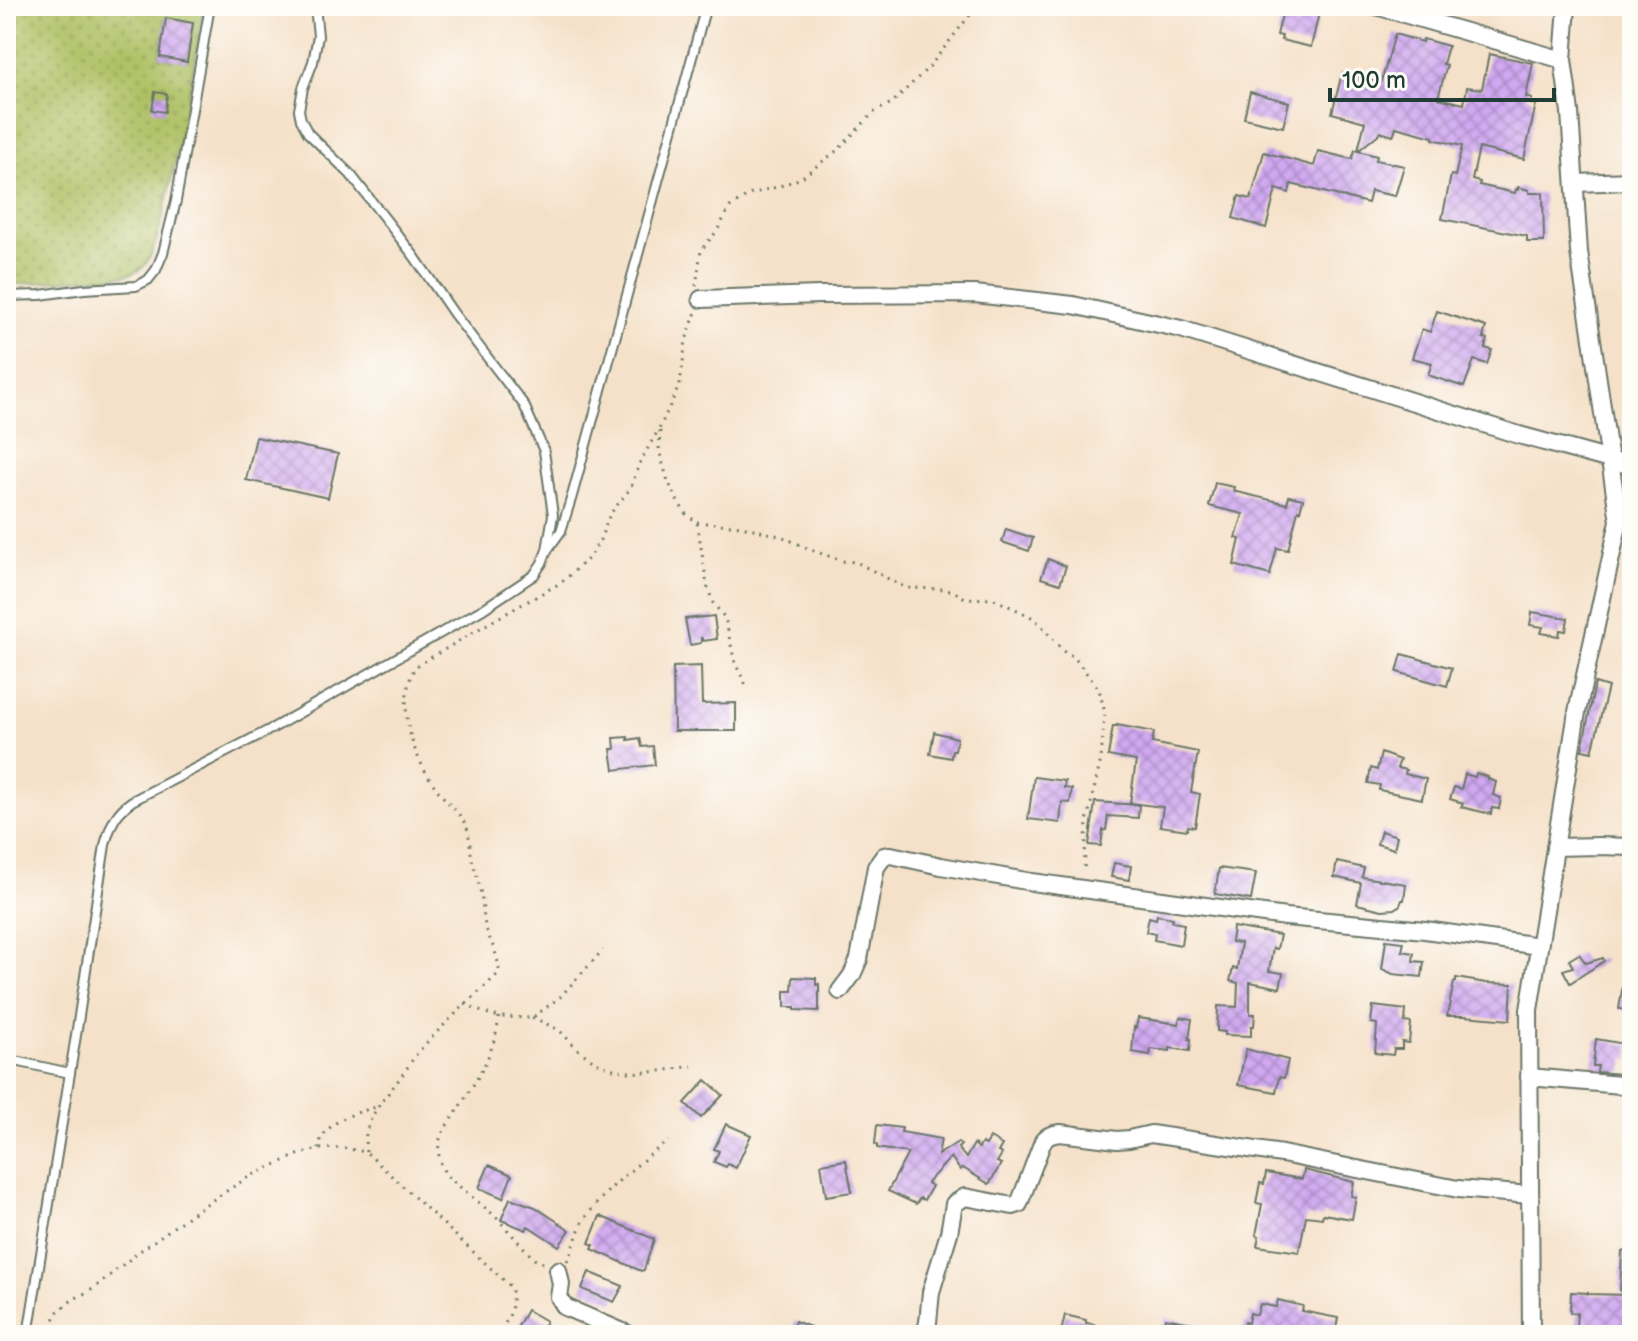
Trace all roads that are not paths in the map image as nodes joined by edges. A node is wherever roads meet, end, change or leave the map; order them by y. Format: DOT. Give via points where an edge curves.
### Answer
graph roads {
  1 [pos="210,6"];
  2 [pos="313,6"];
  3 [pos="706,6"];
  4 [pos="1376,6"];
  5 [pos="1567,6"];
  6 [pos="1563,60"];
  7 [pos="1632,181"];
  8 [pos="1575,183"];
  9 [pos="6,296"];
  10 [pos="701,299"];
  11 [pos="1610,459"];
  12 [pos="1632,466"];
  13 [pos="547,550"];
  14 [pos="1555,847"];
  15 [pos="1632,847"];
  16 [pos="1539,946"];
  17 [pos="840,991"];
  18 [pos="6,1059"];
  19 [pos="70,1073"];
  20 [pos="1529,1077"];
  21 [pos="1632,1086"];
  22 [pos="1530,1195"];
  23 [pos="558,1270"];
  24 [pos="28,1335"];
  25 [pos="630,1335"];
  26 [pos="925,1335"];
  27 [pos="1531,1335"];
  1 -- 9 [label="lane" via="176,201 156,270 136,286"];
  2 -- 13 [label="lane" via="318,36 303,88 301,120 405,244 524,405 544,451 553,515"];
  3 -- 13 [label="lane" via="572,496 561,531"];
  4 -- 6 [label="street"];
  5 -- 6 [label="street"];
  6 -- 8 [label="street"];
  7 -- 8 [label="street"];
  8 -- 11 [label="street" via="1579,252"];
  10 -- 11 [label="street" via="975,294 1073,305 1181,329"];
  11 -- 12 [label="street"];
  11 -- 14 [label="street" via="1619,521 1577,712"];
  13 -- 19 [label="lane" via="534,575 483,609 120,810 105,845"];
  14 -- 15 [label="street"];
  14 -- 16 [label="street"];
  16 -- 17 [label="street" via="1286,917 884,856 873,879 859,959"];
  16 -- 20 [label="street" via="1529,1010"];
  18 -- 19 [label="lane"];
  19 -- 24 [label="lane"];
  20 -- 21 [label="street"];
  20 -- 22 [label="street"];
  22 -- 26 [label="street" via="1458,1189 1151,1134 1123,1140 1053,1134 1043,1141 1019,1204 965,1197 954,1204"];
  22 -- 27 [label="street"];
  23 -- 25 [label="street" via="559,1297 565,1307"];
}
